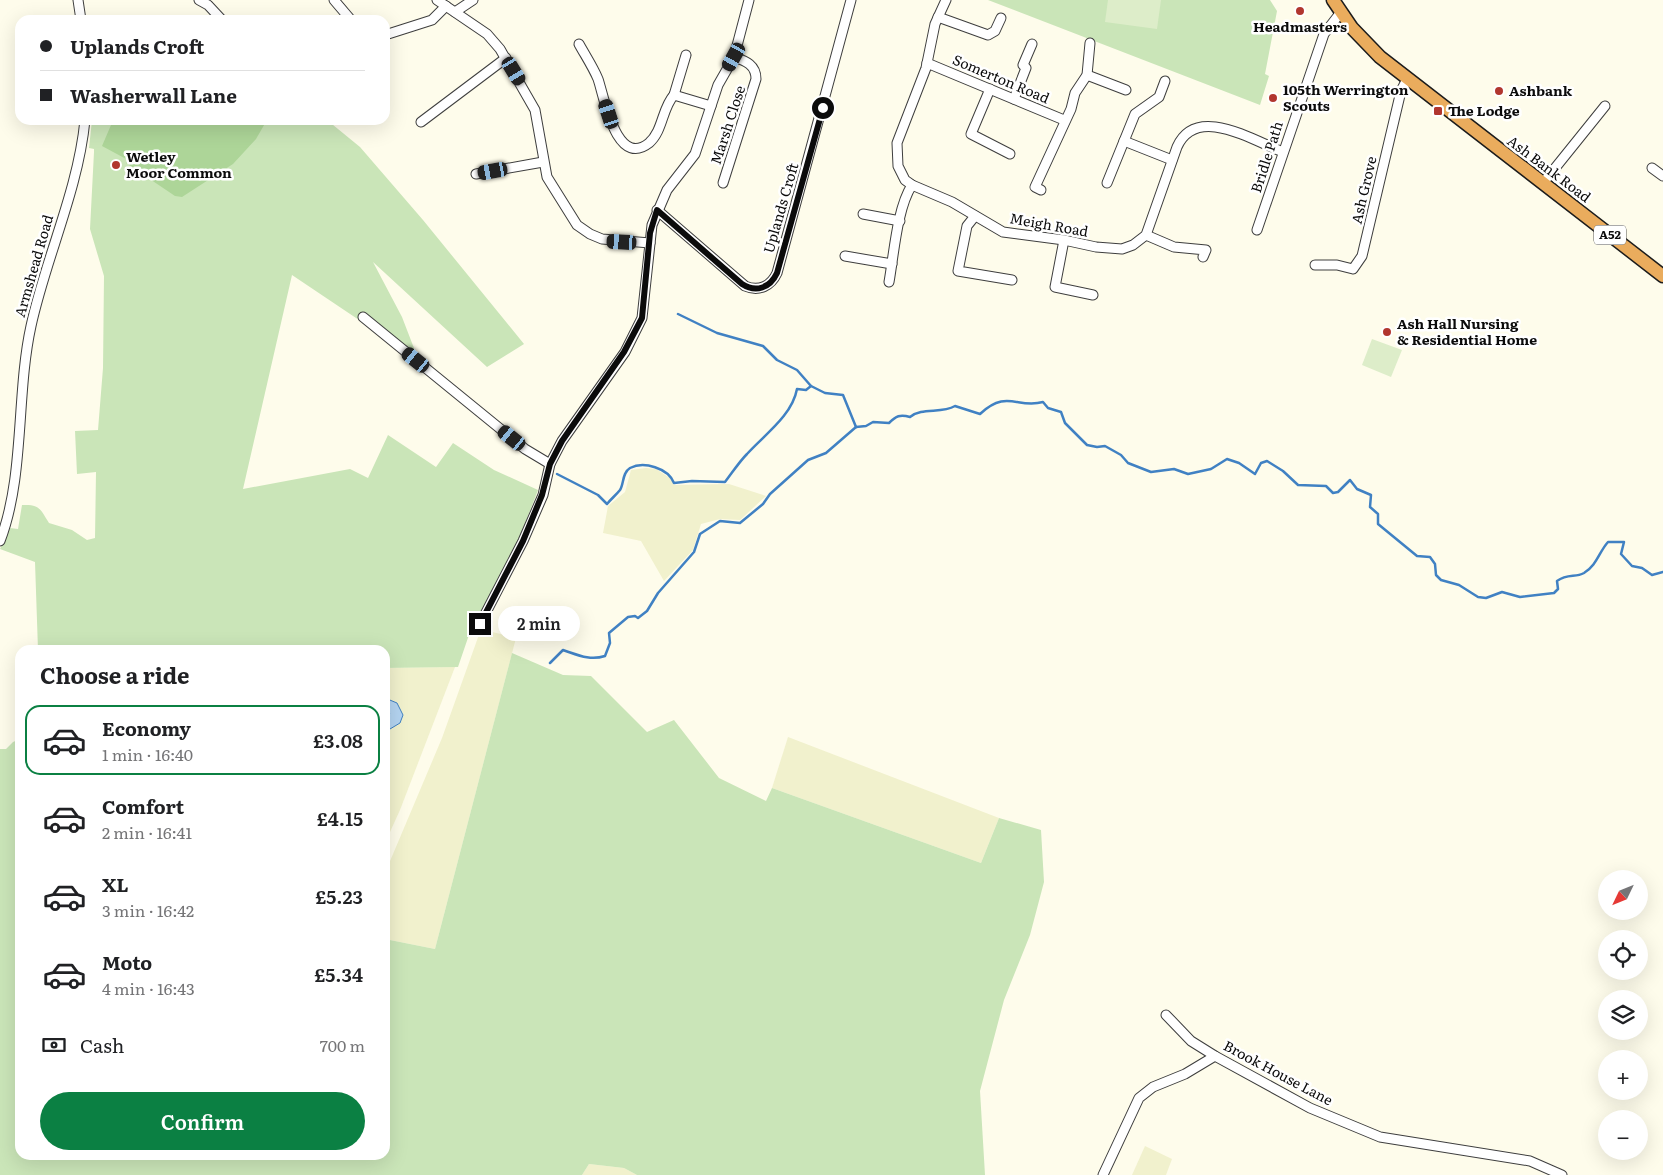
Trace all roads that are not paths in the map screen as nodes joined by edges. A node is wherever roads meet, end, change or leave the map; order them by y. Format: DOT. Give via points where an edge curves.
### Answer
graph roads {
  1 [pos="78,0"];
  2 [pos="199,0"];
  3 [pos="216,0"];
  4 [pos="334,0"];
  5 [pos="438,0"];
  6 [pos="473,0"];
  7 [pos="749,0"];
  8 [pos="851,0"];
  9 [pos="946,0"];
  10 [pos="1334,0"];
  11 [pos="208,5"];
  12 [pos="446,6"];
  13 [pos="455,12"];
  14 [pos="1341,12"];
  15 [pos="80,15"];
  16 [pos="217,15"];
  17 [pos="344,15"];
  18 [pos="938,17"];
  19 [pos="1001,18"];
  20 [pos="390,34"];
  21 [pos="1090,43"];
  22 [pos="579,44"];
  23 [pos="1032,44"];
  24 [pos="686,55"];
  25 [pos="734,57"];
  26 [pos="506,58"];
  27 [pos="927,63"];
  28 [pos="1087,74"];
  29 [pos="1408,79"];
  30 [pos="1165,82"];
  31 [pos="990,89"];
  32 [pos="1126,90"];
  33 [pos="674,95"];
  34 [pos="1014,98"];
  35 [pos="711,106"];
  36 [pos="1605,106"];
  37 [pos="1064,120"];
  38 [pos="421,122"];
  39 [pos="84,125"];
  40 [pos="1124,141"];
  41 [pos="1283,152"];
  42 [pos="1010,154"];
  43 [pos="1172,160"];
  44 [pos="543,162"];
  45 [pos="1652,168"];
  46 [pos="476,174"];
  47 [pos="1663,176"];
  48 [pos="724,183"];
  49 [pos="1108,183"];
  50 [pos="1543,183"];
  51 [pos="912,185"];
  52 [pos="1041,190"];
  53 [pos="657,210"];
  54 [pos="863,214"];
  55 [pos="974,216"];
  56 [pos="900,220"];
  57 [pos="1258,230"];
  58 [pos="1146,235"];
  59 [pos="1064,240"];
  60 [pos="650,243"];
  61 [pos="845,256"];
  62 [pos="1203,257"];
  63 [pos="892,264"];
  64 [pos="1315,266"];
  65 [pos="1663,276"];
  66 [pos="1012,280"];
  67 [pos="888,282"];
  68 [pos="1093,295"];
  69 [pos="363,317"];
  70 [pos="550,464"];
  71 [pos="0,540"];
  72 [pos="480,624"];
  73 [pos="1166,1015"];
  74 [pos="1215,1056"];
  75 [pos="1104,1175"];
  76 [pos="1562,1175"];
  1 -- 15 [label="street"];
  2 -- 11 [label="street"];
  3 -- 11 [label="street"];
  4 -- 17 [label="street"];
  5 -- 12 [label="street"];
  6 -- 13 [label="street"];
  7 -- 25 [label="street"];
  8 -- 53 [label="street, Uplands Croft" via="808,166 777,273 771,282 757,289 745,286"];
  9 -- 18 [label="street"];
  10 -- 14 [label="highway, Ash Bank Road / A52"];
  11 -- 16 [label="street"];
  12 -- 13 [label="street"];
  12 -- 20 [label="street" via="432,20"];
  13 -- 26 [label="street" via="487,34"];
  14 -- 29 [label="highway, Ash Bank Road / A52" via="1363,40"];
  14 -- 41 [label="street, Bridle Path" via="1324,34"];
  18 -- 19 [label="street" via="988,35 995,31"];
  18 -- 27 [label="street"];
  21 -- 28 [label="street"];
  22 -- 33 [label="street" via="597,76 615,133 625,145 639,147 651,140"];
  23 -- 34 [label="street"];
  24 -- 33 [label="street"];
  25 -- 35 [label="street"];
  25 -- 48 [label="street, Marsh Close" via="750,64 756,80"];
  26 -- 38 [label="street"];
  26 -- 44 [label="street" via="534,110"];
  27 -- 31 [label="street, Somerton Road"];
  27 -- 51 [label="street" via="896,149 900,171"];
  28 -- 32 [label="street"];
  28 -- 37 [label="street"];
  29 -- 50 [label="highway, Ash Bank Road / A52"];
  29 -- 64 [label="street, Ash Grove" via="1401,91 1362,256 1353,269 1337,265"];
  30 -- 40 [label="street" via="1159,97 1135,114"];
  31 -- 34 [label="street, Somerton Road"];
  31 -- 42 [label="street" via="971,134"];
  33 -- 35 [label="street"];
  34 -- 37 [label="street, Somerton Road"];
  35 -- 53 [label="street" via="695,154 667,190"];
  36 -- 50 [label="street"];
  37 -- 52 [label="street" via="1035,187"];
  39 -- 71 [label="street, Armshead Road" via="72,185 43,275 31,328 13,479"];
  40 -- 43 [label="street"];
  40 -- 49 [label="street"];
  41 -- 43 [label="street" via="1218,126 1205,125 1183,137"];
  41 -- 57 [label="street, Bridle Path"];
  43 -- 58 [label="street"];
  44 -- 46 [label="street"];
  44 -- 60 [label="street" via="553,191 583,230 609,241"];
  45 -- 47 [label="street"];
  50 -- 65 [label="highway, Ash Bank Road / A52"];
  51 -- 55 [label="street, Meigh Road" via="952,202"];
  51 -- 56 [label="street"];
  53 -- 60 [label="street"];
  54 -- 56 [label="street"];
  55 -- 59 [label="street, Meigh Road" via="1003,232"];
  55 -- 66 [label="street" via="968,226 958,271"];
  56 -- 63 [label="street"];
  58 -- 59 [label="street, Meigh Road" via="1133,245 1115,249"];
  58 -- 62 [label="street" via="1174,247 1206,250"];
  59 -- 68 [label="street" via="1055,287"];
  60 -- 70 [label="street" via="645,308 635,334 562,441"];
  61 -- 63 [label="street"];
  63 -- 67 [label="street"];
  69 -- 70 [label="street" via="525,449"];
  70 -- 72 [label="street" via="542,495 523,541"];
  73 -- 74 [label="street, Brook House Lane" via="1192,1041"];
  74 -- 75 [label="street" via="1185,1074 1152,1087 1139,1098"];
  74 -- 76 [label="street, Brook House Lane" via="1310,1108 1380,1137 1530,1161"];
}
